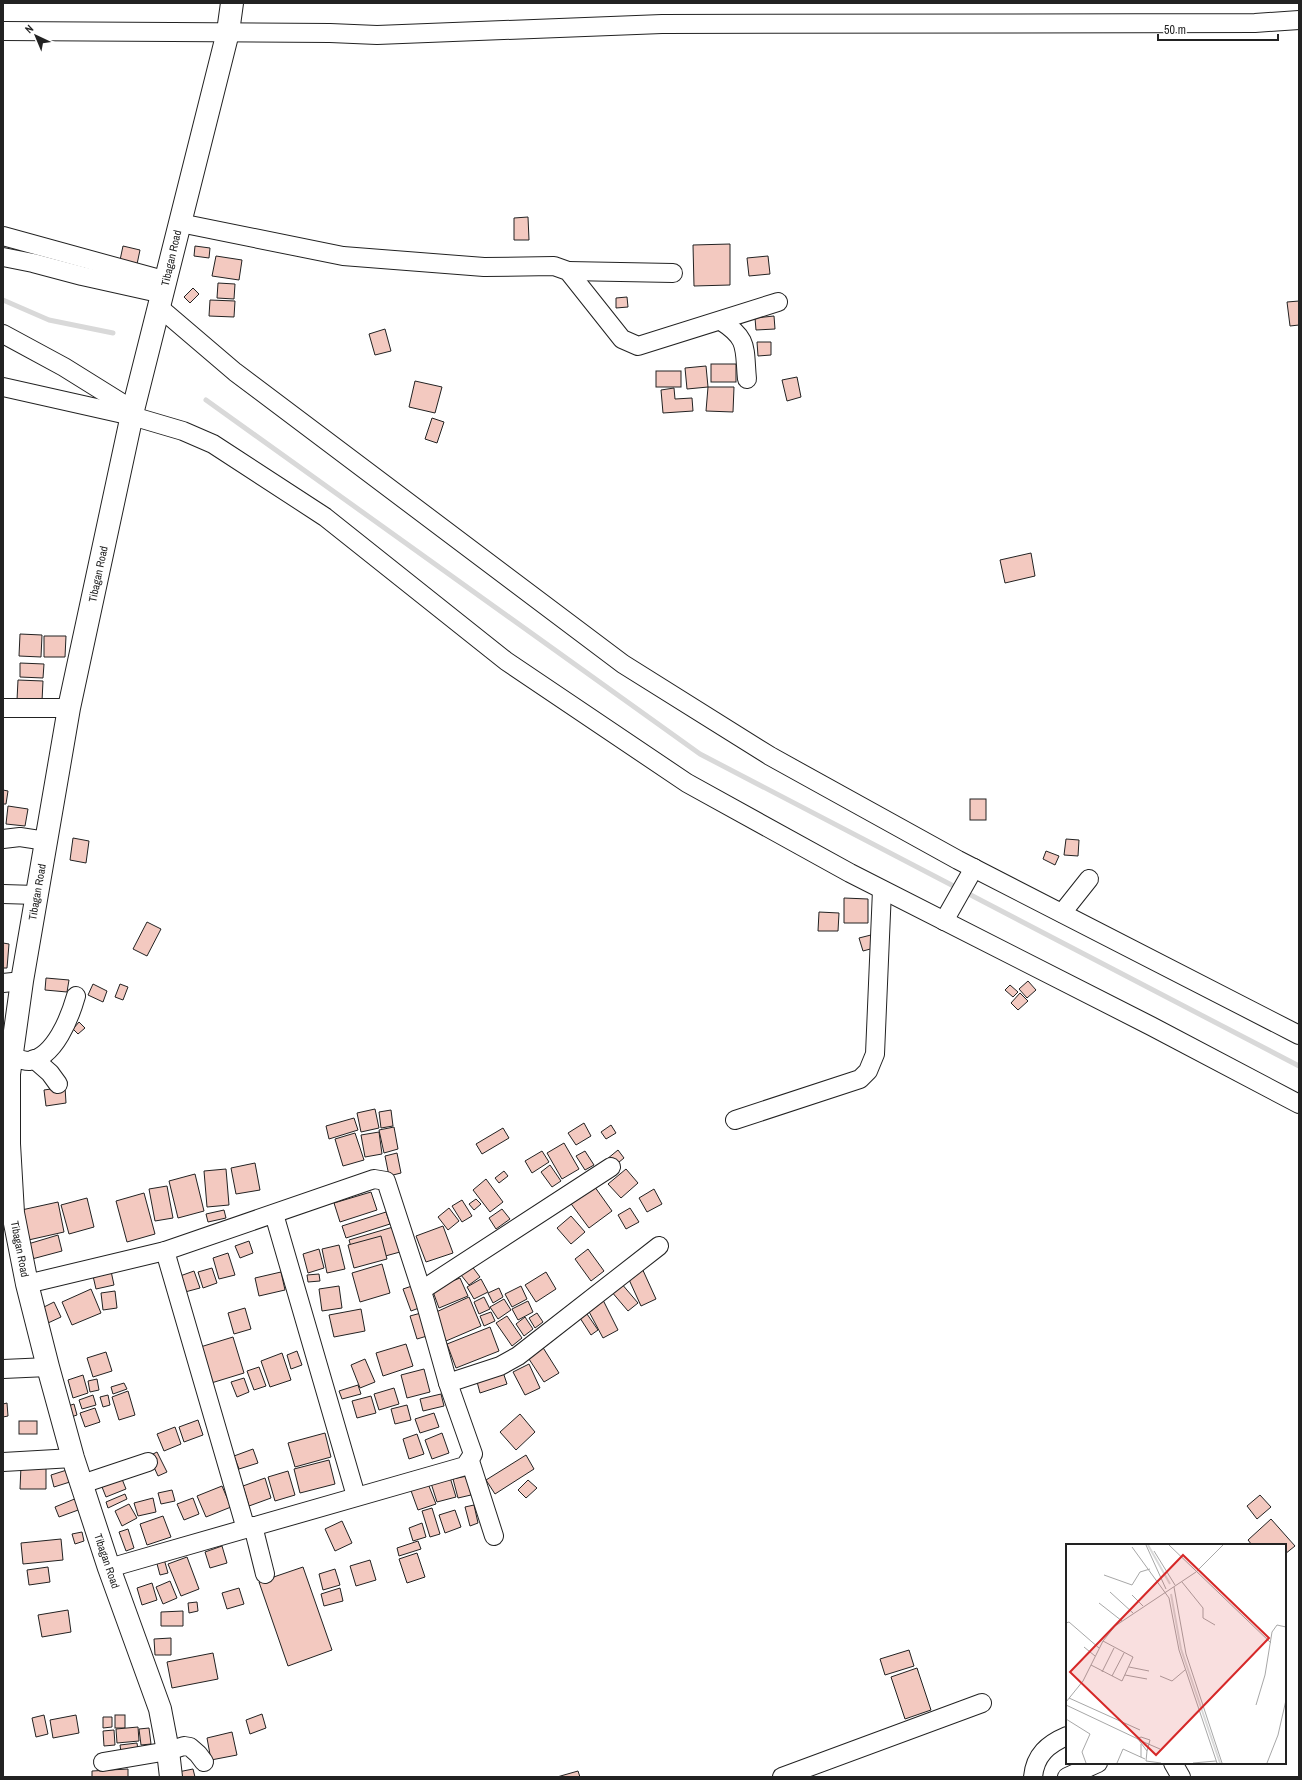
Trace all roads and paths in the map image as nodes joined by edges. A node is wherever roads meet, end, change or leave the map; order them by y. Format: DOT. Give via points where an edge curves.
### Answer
graph roads {
  1 [pos="232,3"];
  2 [pos="1299,20"];
  3 [pos="3,31"];
  4 [pos="228,32"];
  5 [pos="180,223"];
  6 [pos="3,236"];
  7 [pos="3,257"];
  8 [pos="568,271"];
  9 [pos="673,273"];
  10 [pos="163,295"];
  11 [pos="778,302"];
  12 [pos="721,321"];
  13 [pos="3,334"];
  14 [pos="747,379"];
  15 [pos="3,387"];
  16 [pos="132,413"];
  17 [pos="3,708"];
  18 [pos="69,708"];
  19 [pos="3,839"];
  20 [pos="46,841"];
  21 [pos="971,873"];
  22 [pos="1089,879"];
  23 [pos="882,890"];
  24 [pos="3,894"];
  25 [pos="36,895"];
  26 [pos="1062,913"];
  27 [pos="947,917"];
  28 [pos="12,987"];
  29 [pos="76,996"];
  30 [pos="1299,1035"];
  31 [pos="11,1056"];
  32 [pos="34,1059"];
  33 [pos="58,1084"];
  34 [pos="1299,1104"];
  35 [pos="734,1120"];
  36 [pos="611,1167"];
  37 [pos="8,1214"];
  38 [pos="274,1214"];
  39 [pos="659,1246"];
  40 [pos="165,1251"];
  41 [pos="28,1284"];
  42 [pos="422,1290"];
  43 [pos="48,1367"];
  44 [pos="3,1369"];
  45 [pos="448,1383"];
  46 [pos="73,1458"];
  47 [pos="470,1461"];
  48 [pos="3,1462"];
  49 [pos="148,1462"];
  50 [pos="82,1484"];
  51 [pos="356,1496"];
  52 [pos="249,1528"];
  53 [pos="494,1536"];
  54 [pos="109,1568"];
  55 [pos="265,1574"];
  56 [pos="982,1703"];
  57 [pos="1066,1736"];
  58 [pos="168,1751"];
  59 [pos="103,1762"];
  60 [pos="204,1762"];
  61 [pos="1096,1764"];
  62 [pos="1174,1764"];
  63 [pos="171,1777"];
  64 [pos="782,1777"];
  65 [pos="1033,1777"];
  66 [pos="1067,1777"];
  67 [pos="1180,1777"];
  1 -- 4 [label="main road, Tibagan Road"];
  2 -- 4 [label="street" via="1255,23 662,24 377,35"];
  3 -- 4 [label="street"];
  4 -- 5 [label="main road, Tibagan Road"];
  5 -- 8 [label="street" via="343,256 484,267 554,266"];
  5 -- 10 [label="main road, Tibagan Road"];
  6 -- 10 [label="street"];
  7 -- 10 [label="street"];
  8 -- 9 [label="street"];
  8 -- 12 [label="street" via="622,339 638,346"];
  10 -- 16 [label="main road, Tibagan Road"];
  10 -- 21 [label="street" via="235,372 623,664 770,756"];
  11 -- 12 [label="street"];
  12 -- 14 [label="street" via="741,336"];
  13 -- 16 [label="street" via="64,367"];
  15 -- 16 [label="street"];
  16 -- 18 [label="main road, Tibagan Road"];
  16 -- 23 [label="street" via="213,444 325,517 506,661 687,783"];
  17 -- 18 [label="street"];
  18 -- 20 [label="main road, Tibagan Road"];
  19 -- 20 [label="street" via="20,837"];
  20 -- 25 [label="main road, Tibagan Road"];
  21 -- 26 [label="street"];
  21 -- 27 [label="street"];
  22 -- 26 [label="street"];
  23 -- 27 [label="street"];
  23 -- 35 [label="street" via="875,1054 868,1071 860,1079"];
  24 -- 25 [label="street"];
  25 -- 28 [label="main road, Tibagan Road"];
  26 -- 30 [label="street"];
  27 -- 34 [label="street"];
  28 -- 31 [label="main road, Tibagan Road"];
  29 -- 32 [label="street" via="62,1034"];
  31 -- 32 [label="street" via="27,1061"];
  31 -- 37 [label="main road, Tibagan Road" via="8,1074"];
  32 -- 33 [label="street" via="57,1080"];
  36 -- 42 [label="street" via="558,1194"];
  37 -- 41 [label="main road, Tibagan Road"];
  38 -- 40 [label="street"];
  38 -- 42 [label="street" via="374,1179 384,1179"];
  38 -- 51 [label="street"];
  39 -- 45 [label="street" via="518,1356 500,1366"];
  40 -- 41 [label="street"];
  40 -- 52 [label="street"];
  41 -- 43 [label="main road, Tibagan Road"];
  42 -- 45 [label="street"];
  43 -- 44 [label="street"];
  43 -- 46 [label="main road, Tibagan Road"];
  45 -- 47 [label="street" via="473,1454"];
  46 -- 48 [label="street"];
  46 -- 50 [label="main road, Tibagan Road"];
  47 -- 51 [label="street" via="465,1466"];
  47 -- 53 [label="street"];
  49 -- 50 [label="street"];
  50 -- 54 [label="main road, Tibagan Road"];
  51 -- 52 [label="street"];
  52 -- 54 [label="street"];
  52 -- 55 [label="street"];
  54 -- 58 [label="main road, Tibagan Road" via="160,1709"];
  56 -- 64 [label="street"];
  57 -- 65 [label="street" via="1044,1750 1034,1766"];
  58 -- 59 [label="street"];
  58 -- 60 [label="street" via="184,1746 190,1747"];
  58 -- 63 [label="main road, Tibagan Road"];
  61 -- 66 [label="street"];
  62 -- 67 [label="street"];
}
